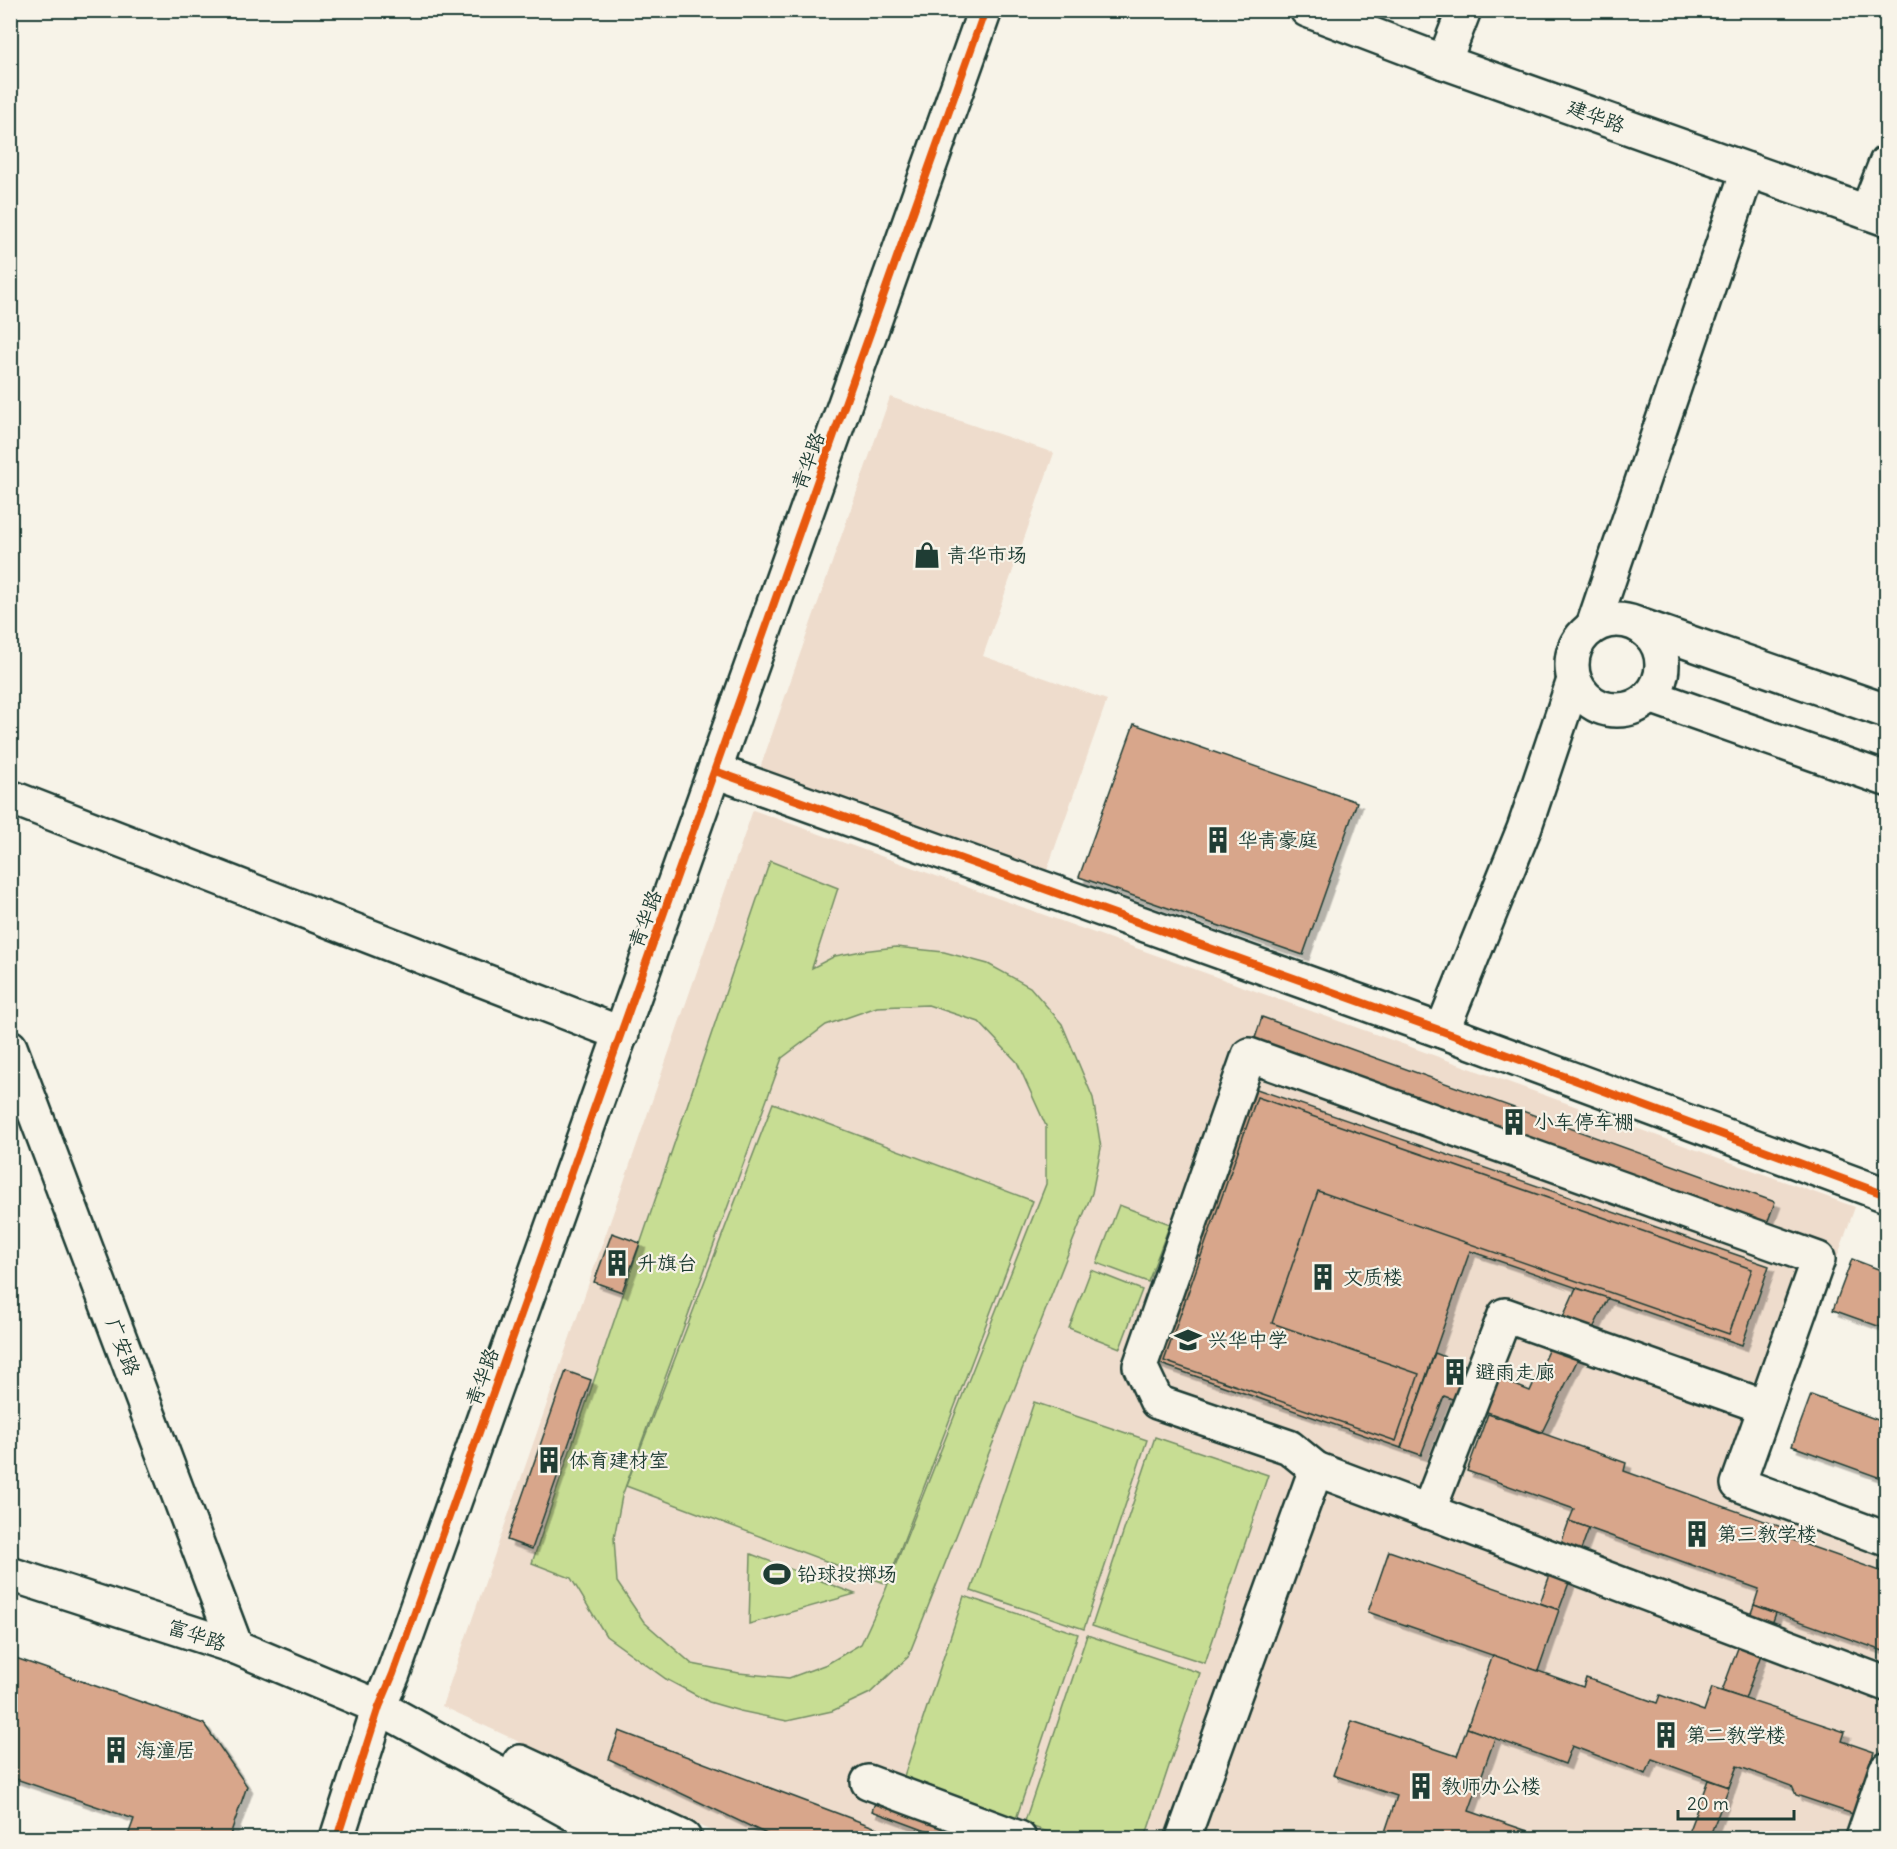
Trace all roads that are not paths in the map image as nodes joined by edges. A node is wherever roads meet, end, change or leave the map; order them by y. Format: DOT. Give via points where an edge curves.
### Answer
graph roads {
  1 [pos="985,10"];
  2 [pos="1307,10"];
  3 [pos="1464,10"];
  4 [pos="1444,62"];
  5 [pos="1887,163"];
  6 [pos="1748,170"];
  7 [pos="1877,216"];
  8 [pos="1636,624"];
  9 [pos="1593,626"];
  10 [pos="1574,680"];
  11 [pos="1650,696"];
  12 [pos="1887,711"];
  13 [pos="715,771"];
  14 [pos="1887,779"];
  15 [pos="10,797"];
  16 [pos="1442,1031"];
  17 [pos="622,1034"];
  18 [pos="10,1047"];
  19 [pos="1887,1195"];
  20 [pos="1765,1407"];
  21 [pos="1316,1469"];
  22 [pos="1428,1512"];
  23 [pos="1887,1539"];
  24 [pos="10,1574"];
  25 [pos="236,1647"];
  26 [pos="1887,1684"];
  27 [pos="379,1707"];
  28 [pos="1887,1770"];
  29 [pos="868,1782"];
  30 [pos="337,1839"];
  31 [pos="617,1839"];
  32 [pos="684,1839"];
  33 [pos="1019,1839"];
  34 [pos="1183,1839"];
  35 [pos="1863,1839"];
  1 -- 13 [label="street, 青华路"];
  2 -- 4 [label="street, 建华路"];
  3 -- 4 [label="street"];
  4 -- 6 [label="street, 建华路"];
  5 -- 7 [label="street"];
  6 -- 7 [label="street, 建华路"];
  6 -- 9 [label="street"];
  8 -- 9 [label="street" via="1608,620"];
  8 -- 11 [label="street" via="1657,643 1662,657 1658,685"];
  8 -- 12 [label="street"];
  9 -- 10 [label="street" via="1574,649"];
  10 -- 11 [label="street" via="1582,693 1608,709 1623,710"];
  10 -- 16 [label="street" via="1524,829"];
  11 -- 14 [label="street"];
  13 -- 16 [label="street"];
  13 -- 17 [label="street, 青华路"];
  15 -- 17 [label="street"];
  16 -- 19 [label="street"];
  17 -- 27 [label="street, 青华路"];
  18 -- 25 [label="street, 广安路"];
  20 -- 21 [label="street" via="1818,1259 1249,1055 1140,1366 1157,1402 1289,1447"];
  20 -- 22 [label="street" via="1505,1315"];
  20 -- 23 [label="street" via="1738,1484"];
  21 -- 22 [label="street"];
  21 -- 34 [label="street"];
  22 -- 26 [label="street"];
  24 -- 25 [label="street, 富华路"];
  25 -- 27 [label="street, 富华路"];
  27 -- 30 [label="street, 青华路"];
  27 -- 31 [label="street, 富华路"];
  27 -- 32 [label="street, 富华路" via="433,1722"];
  28 -- 35 [label="street"];
  29 -- 33 [label="street"];
}
